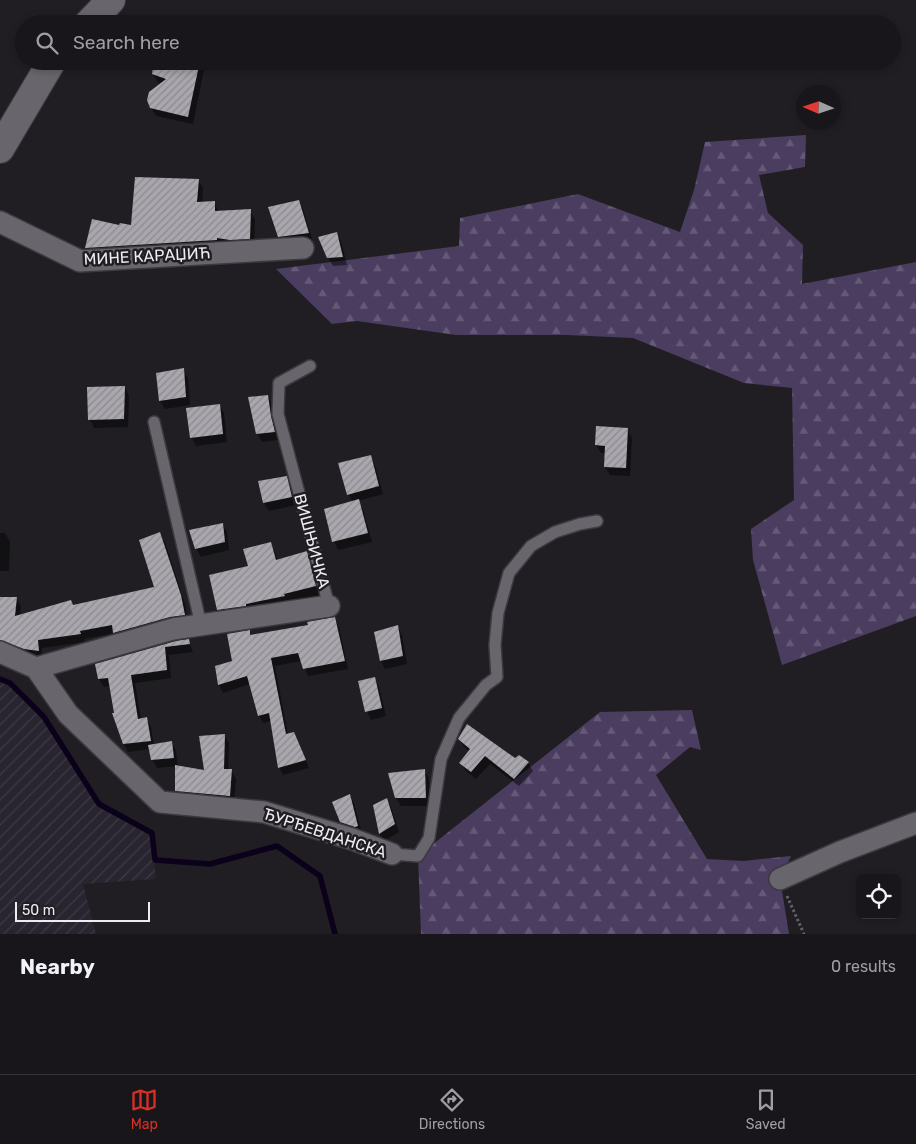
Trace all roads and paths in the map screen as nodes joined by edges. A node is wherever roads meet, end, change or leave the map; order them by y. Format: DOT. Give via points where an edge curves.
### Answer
graph roads {
  1 [pos="111,0"];
  2 [pos="97,15"];
  3 [pos="47,70"];
  4 [pos="0,149"];
  5 [pos="0,222"];
  6 [pos="303,248"];
  7 [pos="310,366"];
  8 [pos="154,422"];
  9 [pos="597,521"];
  10 [pos="329,606"];
  11 [pos="201,625"];
  12 [pos="0,652"];
  13 [pos="36,668"];
  14 [pos="916,823"];
  15 [pos="392,854"];
  16 [pos="780,879"];
  17 [pos="804,934"];
  1 -- 2 [label="street"];
  3 -- 4 [label="street"];
  5 -- 6 [label="street, МИНЕ КАРАЏИЋ" via="80,261"];
  7 -- 10 [label="lane, ВИШЊИЧКА" via="279,383 278,414"];
  8 -- 11 [label="lane"];
  9 -- 15 [label="lane, ЂУРЂЕВДАНСКА" via="555,532 531,546 509,572 498,613 497,677 486,685 459,718 441,759 429,838 418,856"];
  10 -- 11 [label="street, ВИШЊИЧКА"];
  11 -- 13 [label="street, ВИШЊИЧКА" via="173,629"];
  12 -- 13 [label="street"];
  13 -- 15 [label="street, ЂУРЂЕВДАНСКА" via="68,714 160,802 264,812"];
  14 -- 16 [label="street"];
  16 -- 17 [label="path"];
}
